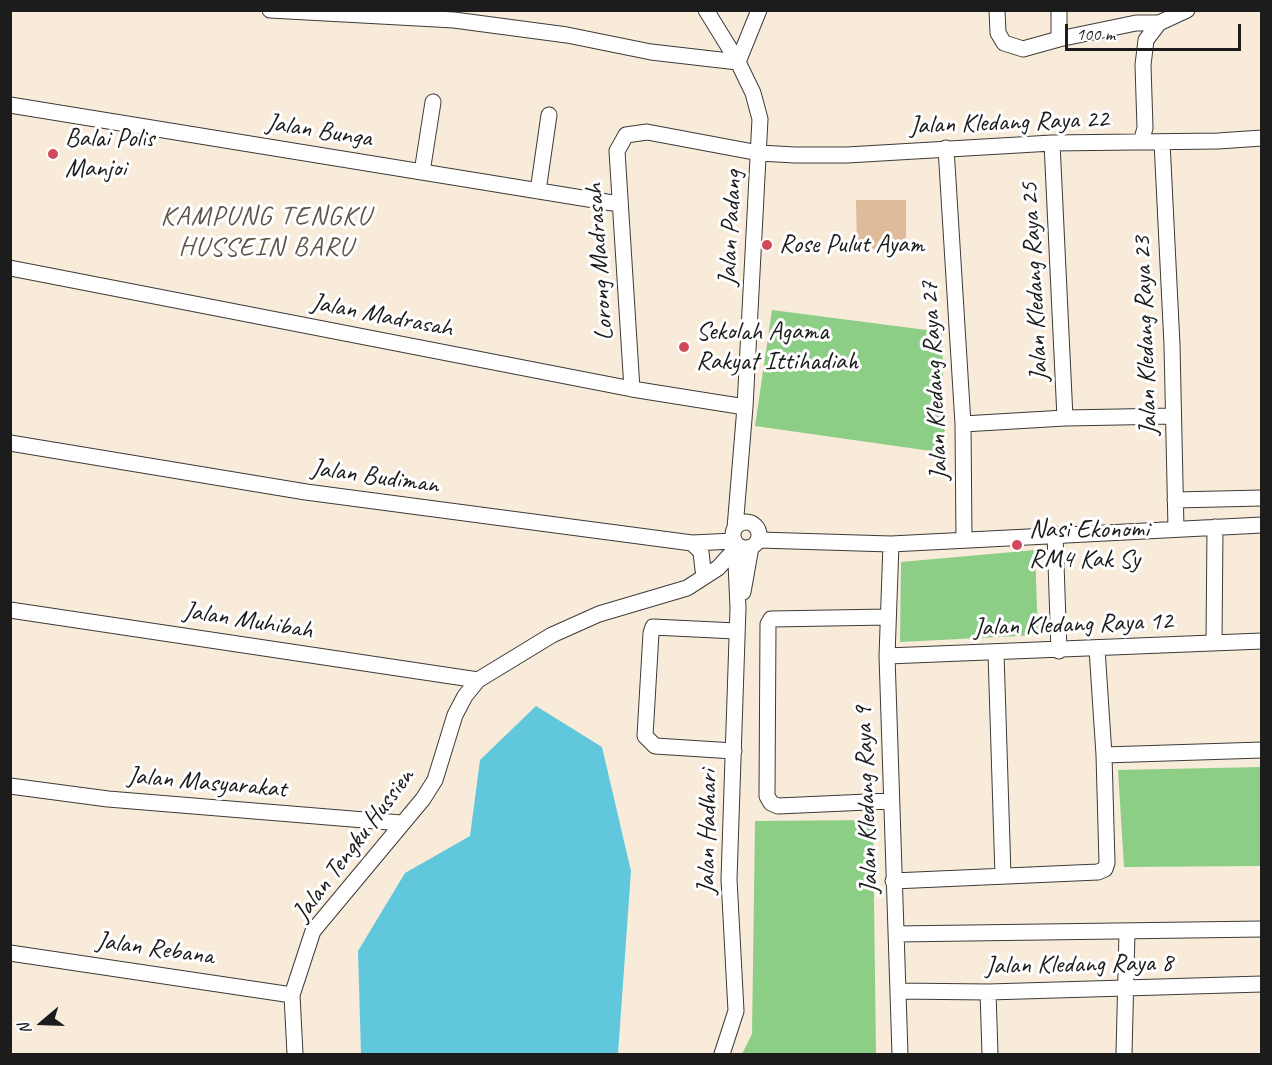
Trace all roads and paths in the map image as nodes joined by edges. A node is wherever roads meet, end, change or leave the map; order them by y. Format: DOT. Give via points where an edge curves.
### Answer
graph roads {
  1 [pos="270,10"];
  2 [pos="706,10"];
  3 [pos="759,10"];
  4 [pos="997,10"];
  5 [pos="1059,10"];
  6 [pos="1187,10"];
  7 [pos="1159,23"];
  8 [pos="1059,39"];
  9 [pos="738,62"];
  10 [pos="433,102"];
  11 [pos="10,105"];
  12 [pos="549,115"];
  13 [pos="1262,138"];
  14 [pos="1141,142"];
  15 [pos="1162,142"];
  16 [pos="1052,143"];
  17 [pos="946,148"];
  18 [pos="759,153"];
  19 [pos="422,172"];
  20 [pos="538,191"];
  21 [pos="619,204"];
  22 [pos="10,268"];
  23 [pos="632,389"];
  24 [pos="745,407"];
  25 [pos="1173,416"];
  26 [pos="1065,418"];
  27 [pos="963,424"];
  28 [pos="10,443"];
  29 [pos="741,462"];
  30 [pos="1262,498"];
  31 [pos="1175,500"];
  32 [pos="754,524"];
  33 [pos="1262,525"];
  34 [pos="1215,527"];
  35 [pos="1176,529"];
  36 [pos="1055,534"];
  37 [pos="964,540"];
  38 [pos="743,542"];
  39 [pos="692,543"];
  40 [pos="811,544"];
  41 [pos="891,544"];
  42 [pos="706,573"];
  43 [pos="737,603"];
  44 [pos="10,610"];
  45 [pos="888,617"];
  46 [pos="736,631"];
  47 [pos="1262,641"];
  48 [pos="1214,643"];
  49 [pos="1097,650"];
  50 [pos="1059,651"];
  51 [pos="996,653"];
  52 [pos="887,656"];
  53 [pos="478,680"];
  54 [pos="1262,750"];
  55 [pos="734,751"];
  56 [pos="1104,755"];
  57 [pos="10,786"];
  58 [pos="890,801"];
  59 [pos="401,823"];
  60 [pos="1003,876"];
  61 [pos="894,881"];
  62 [pos="1262,929"];
  63 [pos="1127,932"];
  64 [pos="896,934"];
  65 [pos="10,953"];
  66 [pos="1262,984"];
  67 [pos="1127,988"];
  68 [pos="898,992"];
  69 [pos="988,992"];
  70 [pos="292,995"];
  71 [pos="295,1054"];
  72 [pos="722,1054"];
  73 [pos="900,1054"];
  74 [pos="990,1054"];
  75 [pos="1124,1054"];
  1 -- 9 [label="street" via="454,20"];
  2 -- 9 [label="street, Jalan Padang"];
  3 -- 9 [label="street"];
  4 -- 8 [label="street" via="998,33 1013,48"];
  5 -- 8 [label="street"];
  6 -- 7 [label="street"];
  7 -- 8 [label="street" via="1136,23"];
  7 -- 14 [label="street" via="1146,40 1145,128"];
  9 -- 18 [label="street, Jalan Padang" via="760,119"];
  10 -- 19 [label="street"];
  11 -- 19 [label="street, Jalan Bunga"];
  12 -- 20 [label="street"];
  13 -- 15 [label="street, Jalan Kledang Raya 22"];
  14 -- 15 [label="street, Jalan Kledang Raya 22"];
  14 -- 16 [label="street, Jalan Kledang Raya 22"];
  15 -- 25 [label="street, Jalan Kledang Raya 23"];
  16 -- 17 [label="street, Jalan Kledang Raya 22"];
  16 -- 26 [label="street, Jalan Kledang Raya 25"];
  17 -- 18 [label="street, Jalan Kledang Raya 22" via="847,155"];
  17 -- 27 [label="street, Jalan Kledang Raya 27"];
  18 -- 21 [label="street, Lorong Madrasah" via="647,132 626,135 617,151"];
  18 -- 24 [label="street, Jalan Padang"];
  19 -- 20 [label="street, Jalan Bunga"];
  20 -- 21 [label="street, Jalan Bunga"];
  21 -- 23 [label="street, Lorong Madrasah"];
  22 -- 23 [label="street, Jalan Madrasah"];
  23 -- 24 [label="street, Jalan Madrasah"];
  24 -- 29 [label="street, Jalan Padang"];
  25 -- 26 [label="street"];
  25 -- 31 [label="street, Jalan Kledang Raya 23"];
  26 -- 27 [label="street"];
  27 -- 37 [label="street, Jalan Kledang Raya 27"];
  28 -- 39 [label="street, Jalan Budiman" via="306,492"];
  29 -- 32 [label="street, Jalan Padang" via="744,497"];
  29 -- 38 [label="street, Jalan Padang"];
  30 -- 31 [label="street"];
  31 -- 35 [label="street, Jalan Kledang Raya 23"];
  32 -- 38 [label="street" via="742,522"];
  32 -- 40 [label="street"];
  33 -- 34 [label="street"];
  34 -- 35 [label="street"];
  34 -- 48 [label="street"];
  35 -- 36 [label="street"];
  36 -- 37 [label="street"];
  36 -- 50 [label="street"];
  37 -- 41 [label="street"];
  38 -- 39 [label="street, Jalan Budiman"];
  38 -- 40 [label="street"];
  38 -- 42 [label="street"];
  38 -- 43 [label="street, Jalan Hadhari"];
  39 -- 42 [label="street" via="701,552"];
  40 -- 41 [label="street"];
  41 -- 45 [label="street, Jalan Kledang Raya 9"];
  42 -- 43 [label="street" via="724,582"];
  42 -- 53 [label="street, Jalan Tengku Hussien" via="687,588 599,614 561,630"];
  43 -- 46 [label="street, Jalan Hadhari"];
  44 -- 53 [label="street, Jalan Muhibah"];
  45 -- 52 [label="street, Jalan Kledang Raya 9"];
  45 -- 58 [label="street" via="771,620 768,624 767,796 778,806"];
  46 -- 55 [label="street, Jalan Hadhari"];
  46 -- 55 [label="street" via="653,627 645,736 655,746"];
  47 -- 48 [label="street, Jalan Kledang Raya 12"];
  48 -- 49 [label="street, Jalan Kledang Raya 12"];
  49 -- 50 [label="street, Jalan Kledang Raya 12"];
  49 -- 56 [label="street"];
  50 -- 51 [label="street, Jalan Kledang Raya 12"];
  51 -- 52 [label="street, Jalan Kledang Raya 12"];
  51 -- 60 [label="street"];
  52 -- 58 [label="street, Jalan Kledang Raya 9"];
  53 -- 59 [label="street, Jalan Tengku Hussien" via="455,715 435,780"];
  54 -- 56 [label="street"];
  55 -- 72 [label="street, Jalan Hadhari" via="729,879 736,1011"];
  56 -- 60 [label="street" via="1105,869"];
  57 -- 59 [label="street, Jalan Masyarakat"];
  58 -- 61 [label="street, Jalan Kledang Raya 9"];
  59 -- 70 [label="street, Jalan Tengku Hussien" via="313,931"];
  60 -- 61 [label="street"];
  61 -- 64 [label="street, Jalan Kledang Raya 9"];
  62 -- 63 [label="street"];
  63 -- 64 [label="street"];
  63 -- 67 [label="street"];
  64 -- 68 [label="street, Jalan Kledang Raya 9"];
  65 -- 70 [label="street, Jalan Rebana"];
  66 -- 67 [label="street, Jalan Kledang Raya 8"];
  67 -- 69 [label="street, Jalan Kledang Raya 8"];
  67 -- 75 [label="street"];
  68 -- 69 [label="street, Jalan Kledang Raya 8"];
  68 -- 73 [label="street, Jalan Kledang Raya 9"];
  69 -- 74 [label="street"];
  70 -- 71 [label="street, Jalan Tengku Hussien"];
}
